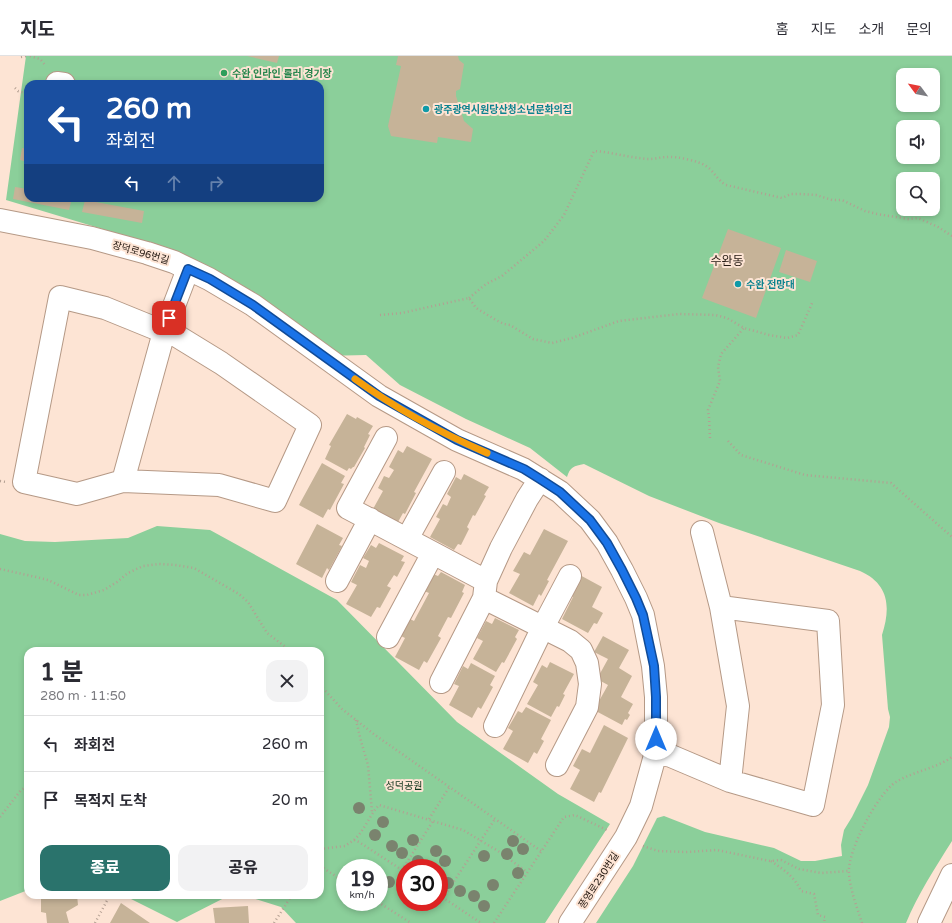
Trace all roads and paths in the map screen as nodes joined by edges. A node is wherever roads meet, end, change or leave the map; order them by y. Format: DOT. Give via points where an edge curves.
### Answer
graph roads {
  1 [pos="26,56"];
  2 [pos="21,58"];
  3 [pos="15,88"];
  4 [pos="24,93"];
  5 [pos="0,220"];
  6 [pos="952,236"];
  7 [pos="188,269"];
  8 [pos="469,298"];
  9 [pos="813,301"];
  10 [pos="380,315"];
  11 [pos="744,328"];
  12 [pos="164,332"];
  13 [pos="386,438"];
  14 [pos="710,438"];
  15 [pos="728,441"];
  16 [pos="444,472"];
  17 [pos="540,479"];
  18 [pos="123,481"];
  19 [pos="370,519"];
  20 [pos="702,532"];
  21 [pos="952,538"];
  22 [pos="407,539"];
  23 [pos="433,553"];
  24 [pos="0,569"];
  25 [pos="570,576"];
  26 [pos="337,581"];
  27 [pos="485,590"];
  28 [pos="721,607"];
  29 [pos="543,627"];
  30 [pos="388,637"];
  31 [pos="286,647"];
  32 [pos="441,682"];
  33 [pos="324,689"];
  34 [pos="356,720"];
  35 [pos="495,726"];
  36 [pos="656,752"];
  37 [pos="952,757"];
  38 [pos="558,765"];
  39 [pos="730,781"];
  40 [pos="450,786"];
  41 [pos="24,788"];
  42 [pos="372,812"];
  43 [pos="0,818"];
  44 [pos="494,819"];
  45 [pos="429,820"];
  46 [pos="433,821"];
  47 [pos="626,837"];
  48 [pos="354,840"];
  49 [pos="481,840"];
  50 [pos="324,849"];
  51 [pos="541,851"];
  52 [pos="411,859"];
  53 [pos="770,861"];
  54 [pos="396,866"];
  55 [pos="324,869"];
  56 [pos="848,871"];
  57 [pos="527,872"];
  58 [pos="952,875"];
  59 [pos="336,876"];
  60 [pos="448,890"];
  61 [pos="108,899"];
  62 [pos="289,899"];
  63 [pos="448,901"];
  64 [pos="388,908"];
  65 [pos="95,923"];
  66 [pos="274,923"];
  67 [pos="411,923"];
  68 [pos="481,923"];
  69 [pos="494,923"];
  70 [pos="570,923"];
  71 [pos="824,923"];
  72 [pos="862,923"];
  73 [pos="929,923"];
  1 -- 2 [label="path"];
  3 -- 4 [label="path"];
  5 -- 7 [label="street, 장덕로96번길" via="92,238 174,262"];
  6 -- 8 [label="path" via="938,226 918,218 877,214 842,200 801,194 791,194 782,198 726,185 720,182 706,165 695,161 668,156 650,159 594,151 564,215 544,241 502,276 486,284"];
  7 -- 12 [label="street"];
  7 -- 17 [label="street, 장덕로96번길" via="253,305 379,396 457,440 524,469"];
  8 -- 10 [label="path" via="402,313"];
  8 -- 11 [label="path" via="476,308 496,320 510,324 533,339 552,343 619,321 679,314 715,315 727,318"];
  9 -- 11 [label="path" via="798,335 787,338"];
  11 -- 14 [label="path" via="721,354 718,367 720,381 708,410"];
  12 -- 18 [label="street"];
  12 -- 18 [label="street" via="105,308 60,297 24,482 77,494"];
  12 -- 18 [label="street" via="177,336 221,363 310,425 275,502 219,485"];
  13 -- 19 [label="street" via="348,508"];
  15 -- 21 [label="path" via="741,455 805,475 891,483"];
  16 -- 22 [label="street"];
  17 -- 27 [label="street" via="501,548"];
  17 -- 36 [label="street, 장덕로96번길" via="560,492 590,520 607,543 636,598 643,615 654,666"];
  19 -- 22 [label="street"];
  19 -- 26 [label="street"];
  20 -- 28 [label="street"];
  22 -- 23 [label="street"];
  23 -- 27 [label="street"];
  23 -- 30 [label="street"];
  24 -- 31 [label="path" via="36,576 79,595 87,595 104,590 128,572 143,566 159,564 194,568 239,594 248,602 267,633"];
  25 -- 29 [label="street"];
  27 -- 29 [label="street"];
  27 -- 32 [label="street"];
  28 -- 39 [label="street" via="738,706"];
  28 -- 39 [label="street" via="828,621 833,705 813,805"];
  29 -- 35 [label="street"];
  29 -- 38 [label="street" via="570,641 581,650 590,684 588,706"];
  33 -- 34 [label="path"];
  34 -- 40 [label="path"];
  34 -- 42 [label="path" via="368,765"];
  36 -- 39 [label="street"];
  36 -- 47 [label="street, 장덕로96번길" via="642,806"];
  37 -- 56 [label="path" via="909,774 894,783 878,800 866,820"];
  40 -- 44 [label="path"];
  40 -- 45 [label="path"];
  41 -- 43 [label="path"];
  42 -- 45 [label="path" via="379,805"];
  42 -- 48 [label="path" via="360,835"];
  44 -- 49 [label="path"];
  44 -- 51 [label="path"];
  45 -- 46 [label="path"];
  46 -- 49 [label="path" via="463,830"];
  46 -- 52 [label="path"];
  47 -- 51 [label="path" via="575,815 564,817"];
  47 -- 53 [label="path" via="658,851 717,850"];
  47 -- 70 [label="street, 풍영로230번길"];
  48 -- 50 [label="path" via="345,846"];
  48 -- 54 [label="path"];
  49 -- 57 [label="path"];
  49 -- 60 [label="path"];
  51 -- 57 [label="path"];
  53 -- 56 [label="path" via="781,860 799,869 821,873"];
  53 -- 71 [label="path" via="797,882 801,891 814,894 818,915 825,917"];
  55 -- 59 [label="path"];
  56 -- 72 [label="path"];
  57 -- 69 [label="path"];
  58 -- 73 [label="street"];
  61 -- 65 [label="path"];
  62 -- 66 [label="path"];
  63 -- 68 [label="path"];
  64 -- 67 [label="path"];
}
